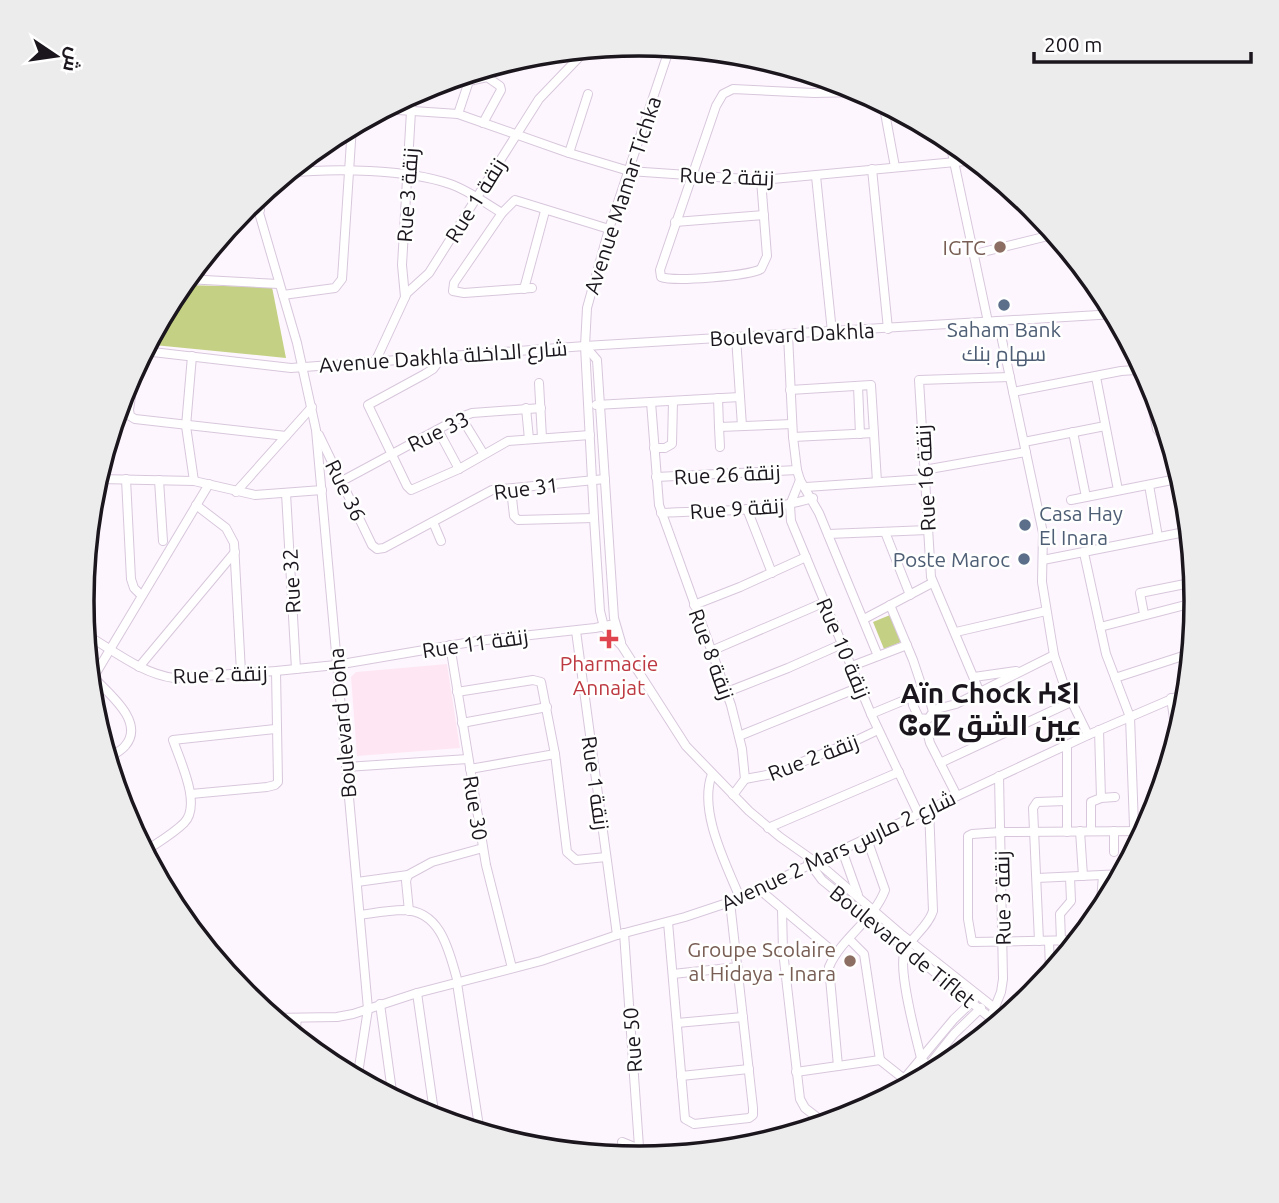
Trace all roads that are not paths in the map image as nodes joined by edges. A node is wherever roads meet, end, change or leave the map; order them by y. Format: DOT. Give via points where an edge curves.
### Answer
graph roads {
  1 [pos="667,57"];
  2 [pos="576,60"];
  3 [pos="488,78"];
  4 [pos="467,84"];
  5 [pos="832,92"];
  6 [pos="588,94"];
  7 [pos="412,106"];
  8 [pos="402,110"];
  9 [pos="412,111"];
  10 [pos="457,114"];
  11 [pos="885,114"];
  12 [pos="483,123"];
  13 [pos="515,135"];
  14 [pos="351,139"];
  15 [pos="569,153"];
  16 [pos="952,155"];
  17 [pos="962,162"];
  18 [pos="954,163"];
  19 [pos="895,167"];
  20 [pos="873,169"];
  21 [pos="304,171"];
  22 [pos="349,171"];
  23 [pos="629,171"];
  24 [pos="408,175"];
  25 [pos="692,176"];
  26 [pos="816,176"];
  27 [pos="761,180"];
  28 [pos="477,198"];
  29 [pos="260,210"];
  30 [pos="545,211"];
  31 [pos="502,213"];
  32 [pos="764,215"];
  33 [pos="675,222"];
  34 [pos="609,229"];
  35 [pos="1045,237"];
  36 [pos="975,254"];
  37 [pos="199,280"];
  38 [pos="279,284"];
  39 [pos="283,295"];
  40 [pos="405,297"];
  41 [pos="1103,315"];
  42 [pos="998,321"];
  43 [pos="988,322"];
  44 [pos="888,329"];
  45 [pos="832,332"];
  46 [pos="788,335"];
  47 [pos="736,337"];
  48 [pos="585,346"];
  49 [pos="154,352"];
  50 [pos="192,356"];
  51 [pos="442,357"];
  52 [pos="376,360"];
  53 [pos="302,367"];
  54 [pos="1133,369"];
  55 [pos="1010,377"];
  56 [pos="1096,377"];
  57 [pos="538,383"];
  58 [pos="858,386"];
  59 [pos="790,390"];
  60 [pos="1013,393"];
  61 [pos="740,397"];
  62 [pos="718,398"];
  63 [pos="673,401"];
  64 [pos="651,402"];
  65 [pos="131,405"];
  66 [pos="588,405"];
  67 [pos="600,405"];
  68 [pos="312,407"];
  69 [pos="526,408"];
  70 [pos="541,408"];
  71 [pos="461,417"];
  72 [pos="792,424"];
  73 [pos="186,426"];
  74 [pos="742,426"];
  75 [pos="1105,426"];
  76 [pos="719,427"];
  77 [pos="316,430"];
  78 [pos="438,430"];
  79 [pos="1073,432"];
  80 [pos="860,433"];
  81 [pos="874,433"];
  82 [pos="590,435"];
  83 [pos="286,436"];
  84 [pos="793,437"];
  85 [pos="542,438"];
  86 [pos="529,439"];
  87 [pos="720,447"];
  88 [pos="1025,447"];
  89 [pos="654,448"];
  90 [pos="483,453"];
  91 [pos="390,454"];
  92 [pos="459,469"];
  93 [pos="924,475"];
  94 [pos="656,477"];
  95 [pos="108,479"];
  96 [pos="605,479"];
  97 [pos="801,479"];
  98 [pos="126,480"];
  99 [pos="159,480"];
  100 [pos="592,480"];
  101 [pos="1171,480"];
  102 [pos="194,481"];
  103 [pos="342,481"];
  104 [pos="877,482"];
  105 [pos="209,484"];
  106 [pos="1149,485"];
  107 [pos="511,489"];
  108 [pos="322,490"];
  109 [pos="1118,490"];
  110 [pos="236,492"];
  111 [pos="286,493"];
  112 [pos="1086,497"];
  113 [pos="813,498"];
  114 [pos="1071,500"];
  115 [pos="196,505"];
  116 [pos="790,505"];
  117 [pos="747,509"];
  118 [pos="661,513"];
  119 [pos="594,518"];
  120 [pos="433,522"];
  121 [pos="928,530"];
  122 [pos="885,532"];
  123 [pos="1180,533"];
  124 [pos="828,534"];
  125 [pos="1158,537"];
  126 [pos="163,541"];
  127 [pos="441,541"];
  128 [pos="377,549"];
  129 [pos="235,552"];
  130 [pos="1084,553"];
  131 [pos="806,557"];
  132 [pos="1043,560"];
  133 [pos="772,573"];
  134 [pos="933,583"];
  135 [pos="1185,584"];
  136 [pos="141,595"];
  137 [pos="909,595"];
  138 [pos="825,602"];
  139 [pos="694,605"];
  140 [pos="891,605"];
  141 [pos="1185,605"];
  142 [pos="1046,611"];
  143 [pos="1144,614"];
  144 [pos="864,619"];
  145 [pos="615,624"];
  146 [pos="1100,626"];
  147 [pos="604,627"];
  148 [pos="576,631"];
  149 [pos="956,632"];
  150 [pos="95,640"];
  151 [pos="842,644"];
  152 [pos="450,645"];
  153 [pos="907,645"];
  154 [pos="622,646"];
  155 [pos="110,649"];
  156 [pos="711,651"];
  157 [pos="1054,655"];
  158 [pos="878,656"];
  159 [pos="1182,656"];
  160 [pos="336,665"];
  161 [pos="852,666"];
  162 [pos="139,667"];
  163 [pos="99,669"];
  164 [pos="296,669"];
  165 [pos="1019,670"];
  166 [pos="276,671"];
  167 [pos="242,672"];
  168 [pos="974,677"];
  169 [pos="1115,678"];
  170 [pos="860,687"];
  171 [pos="101,689"];
  172 [pos="923,690"];
  173 [pos="457,692"];
  174 [pos="727,692"];
  175 [pos="980,693"];
  176 [pos="1177,696"];
  177 [pos="912,697"];
  178 [pos="1171,698"];
  179 [pos="1071,702"];
  180 [pos="547,707"];
  181 [pos="933,710"];
  182 [pos="1174,712"];
  183 [pos="871,714"];
  184 [pos="1130,717"];
  185 [pos="924,720"];
  186 [pos="462,723"];
  187 [pos="275,729"];
  188 [pos="878,730"];
  189 [pos="1099,730"];
  190 [pos="1087,735"];
  191 [pos="739,736"];
  192 [pos="1067,745"];
  193 [pos="116,753"];
  194 [pos="555,754"];
  195 [pos="468,759"];
  196 [pos="940,763"];
  197 [pos="346,767"];
  198 [pos="470,769"];
  199 [pos="899,772"];
  200 [pos="712,774"];
  201 [pos="999,776"];
  202 [pos="745,779"];
  203 [pos="191,793"];
  204 [pos="733,795"];
  205 [pos="957,796"];
  206 [pos="1115,797"];
  207 [pos="1101,798"];
  208 [pos="1066,801"];
  209 [pos="929,808"];
  210 [pos="918,813"];
  211 [pos="768,828"];
  212 [pos="1080,831"];
  213 [pos="1091,831"];
  214 [pos="1114,831"];
  215 [pos="1134,831"];
  216 [pos="1001,832"];
  217 [pos="1034,832"];
  218 [pos="1067,832"];
  219 [pos="867,839"];
  220 [pos="152,847"];
  221 [pos="483,848"];
  222 [pos="842,850"];
  223 [pos="1114,852"];
  224 [pos="606,857"];
  225 [pos="811,861"];
  226 [pos="408,875"];
  227 [pos="1103,875"];
  228 [pos="1112,875"];
  229 [pos="1083,876"];
  230 [pos="1070,877"];
  231 [pos="1037,878"];
  232 [pos="357,882"];
  233 [pos="760,890"];
  234 [pos="1102,891"];
  235 [pos="740,898"];
  236 [pos="859,898"];
  237 [pos="730,902"];
  238 [pos="782,910"];
  239 [pos="409,911"];
  240 [pos="870,914"];
  241 [pos="360,915"];
  242 [pos="668,922"];
  243 [pos="621,934"];
  244 [pos="849,939"];
  245 [pos="1049,941"];
  246 [pos="1061,941"];
  247 [pos="1067,941"];
  248 [pos="1003,942"];
  249 [pos="1039,942"];
  250 [pos="909,945"];
  251 [pos="836,954"];
  252 [pos="1050,961"];
  253 [pos="738,967"];
  254 [pos="512,968"];
  255 [pos="673,974"];
  256 [pos="457,981"];
  257 [pos="417,993"];
  258 [pos="979,996"];
  259 [pos="971,1002"];
  260 [pos="380,1004"];
  261 [pos="991,1005"];
  262 [pos="368,1009"];
  263 [pos="979,1009"];
  264 [pos="999,1012"];
  265 [pos="743,1017"];
  266 [pos="989,1017"];
  267 [pos="287,1018"];
  268 [pos="296,1018"];
  269 [pos="677,1023"];
  270 [pos="296,1025"];
  271 [pos="921,1058"];
  272 [pos="880,1060"];
  273 [pos="932,1062"];
  274 [pos="927,1065"];
  275 [pos="838,1066"];
  276 [pos="359,1069"];
  277 [pos="749,1069"];
  278 [pos="796,1072"];
  279 [pos="681,1076"];
  280 [pos="905,1078"];
  281 [pos="904,1079"];
  282 [pos="391,1087"];
  283 [pos="433,1105"];
  284 [pos="818,1117"];
  285 [pos="478,1122"];
  286 [pos="622,1142"];
  287 [pos="639,1147"];
  1 -- 23 [label="street, Avenue Mamar Tichka"];
  2 -- 13 [label="street, Rue 1 زنقة" via="546,91"];
  3 -- 12 [label="street" via="501,90"];
  4 -- 10 [label="street"];
  5 -- 25 [label="street" via="729,90 716,106"];
  6 -- 15 [label="street"];
  7 -- 9 [label="street, Rue 3 زنقة"];
  8 -- 9 [label="street, Rue 2 زنقة"];
  9 -- 10 [label="street, Rue 2 زنقة"];
  9 -- 24 [label="street, Rue 3 زنقة"];
  10 -- 12 [label="street, Rue 2 زنقة"];
  11 -- 19 [label="street"];
  12 -- 13 [label="street, Rue 2 زنقة"];
  13 -- 15 [label="street, Rue 2 زنقة"];
  13 -- 28 [label="street, Rue 1 زنقة"];
  14 -- 22 [label="street"];
  15 -- 23 [label="street, Rue 2 زنقة"];
  16 -- 18 [label="street"];
  17 -- 18 [label="street, Rue 2 زنقة"];
  18 -- 19 [label="street, Rue 2 زنقة"];
  18 -- 36 [label="street"];
  19 -- 20 [label="street, Rue 2 زنقة"];
  20 -- 26 [label="street, Rue 2 زنقة"];
  20 -- 44 [label="street"];
  21 -- 22 [label="street"];
  22 -- 24 [label="street"];
  22 -- 39 [label="street" via="339,285"];
  23 -- 25 [label="street, Rue 2 زنقة"];
  23 -- 34 [label="street, Avenue Mamar Tichka"];
  24 -- 28 [label="street" via="450,184"];
  24 -- 40 [label="street, Rue 3 زنقة" via="402,265"];
  25 -- 27 [label="street, Rue 2 زنقة"];
  25 -- 33 [label="street"];
  26 -- 27 [label="street, Rue 2 زنقة"];
  26 -- 45 [label="street"];
  27 -- 32 [label="street"];
  28 -- 31 [label="street"];
  28 -- 40 [label="street, Rue 1 زنقة" via="429,273"];
  29 -- 38 [label="street, Boulevard Doha"];
  30 -- 31 [label="street" via="516,200"];
  30 -- 31 [label="street" via="528,288 453,291"];
  30 -- 34 [label="street"];
  32 -- 33 [label="street"];
  32 -- 33 [label="street" via="767,260 761,269 745,274 661,276"];
  34 -- 48 [label="street, Avenue Mamar Tichka" via="590,288"];
  35 -- 36 [label="street"];
  36 -- 43 [label="street"];
  37 -- 38 [label="street"];
  38 -- 39 [label="street, Boulevard Doha"];
  39 -- 53 [label="street, Boulevard Doha"];
  40 -- 52 [label="street, Rue 1 زنقة"];
  41 -- 42 [label="street"];
  42 -- 43 [label="street, Boulevard Dakhla"];
  42 -- 55 [label="street"];
  43 -- 44 [label="street, Boulevard Dakhla"];
  44 -- 45 [label="street, Boulevard Dakhla"];
  45 -- 46 [label="street, Boulevard Dakhla"];
  46 -- 47 [label="street, Boulevard Dakhla"];
  46 -- 59 [label="street"];
  47 -- 48 [label="street, Boulevard Dakhla"];
  47 -- 61 [label="street"];
  48 -- 51 [label="street, Avenue Dakhla شارع الداخلة"];
  48 -- 66 [label="street, Avenue Mamar Tichka"];
  48 -- 67 [label="street, Avenue Mamar Tichka" via="597,360"];
  49 -- 50 [label="street, Avenue Dakhla شارع الداخلة"];
  50 -- 53 [label="street, Avenue Dakhla شارع الداخلة"];
  50 -- 73 [label="street"];
  51 -- 52 [label="street, Avenue Dakhla شارع الداخلة"];
  51 -- 91 [label="street" via="433,369 368,405"];
  52 -- 53 [label="street, Avenue Dakhla شارع الداخلة"];
  53 -- 68 [label="street, Boulevard Doha"];
  54 -- 56 [label="street"];
  55 -- 60 [label="street"];
  55 -- 93 [label="street, Rue 16 زنقة" via="919,380"];
  56 -- 60 [label="street"];
  56 -- 75 [label="street"];
  57 -- 70 [label="street"];
  58 -- 59 [label="street"];
  58 -- 80 [label="street"];
  58 -- 81 [label="street" via="871,385"];
  59 -- 72 [label="street"];
  60 -- 88 [label="street"];
  61 -- 62 [label="street"];
  61 -- 74 [label="street"];
  62 -- 63 [label="street"];
  62 -- 76 [label="street"];
  63 -- 64 [label="street"];
  63 -- 89 [label="street" via="672,444"];
  64 -- 67 [label="street"];
  64 -- 89 [label="street, Rue 8 زنقة"];
  65 -- 73 [label="street" via="130,416 135,419"];
  66 -- 67 [label="street"];
  66 -- 82 [label="street, Avenue Mamar Tichka"];
  67 -- 96 [label="street, Avenue Mamar Tichka"];
  68 -- 77 [label="street, Boulevard Doha"];
  68 -- 83 [label="street"];
  69 -- 70 [label="street, Rue 33"];
  69 -- 71 [label="street, Rue 33"];
  69 -- 86 [label="street"];
  70 -- 85 [label="street"];
  71 -- 78 [label="street, Rue 33"];
  71 -- 90 [label="street"];
  72 -- 74 [label="street"];
  72 -- 84 [label="street"];
  73 -- 83 [label="street"];
  73 -- 102 [label="street"];
  74 -- 76 [label="street"];
  75 -- 79 [label="street, Rue 26 زنقة"];
  75 -- 109 [label="street"];
  76 -- 87 [label="street"];
  77 -- 103 [label="street, Rue 36"];
  77 -- 108 [label="street, Boulevard Doha"];
  78 -- 91 [label="street, Rue 33"];
  78 -- 92 [label="street"];
  79 -- 88 [label="street, Rue 26 زنقة"];
  79 -- 112 [label="street"];
  80 -- 81 [label="street"];
  80 -- 84 [label="street"];
  81 -- 104 [label="street"];
  82 -- 85 [label="street"];
  82 -- 100 [label="street, Avenue Mamar Tichka"];
  83 -- 110 [label="street"];
  84 -- 97 [label="street"];
  85 -- 86 [label="street"];
  86 -- 90 [label="street" via="508,441"];
  88 -- 93 [label="street, Rue 26 زنقة"];
  88 -- 132 [label="street" via="1043,533"];
  89 -- 94 [label="street, Rue 8 زنقة"];
  90 -- 92 [label="street"];
  91 -- 92 [label="street" via="411,490"];
  91 -- 103 [label="street, Rue 33"];
  93 -- 104 [label="street, Rue 26 زنقة"];
  93 -- 121 [label="street, Rue 16 زنقة"];
  94 -- 97 [label="street, Rue 26 زنقة"];
  94 -- 118 [label="street, Rue 8 زنقة"];
  95 -- 98 [label="street"];
  96 -- 100 [label="street, Rue 31"];
  96 -- 145 [label="street, Avenue Mamar Tichka"];
  97 -- 104 [label="street, Rue 26 زنقة"];
  97 -- 113 [label="street"];
  97 -- 116 [label="street"];
  98 -- 99 [label="street"];
  98 -- 136 [label="street" via="131,579"];
  99 -- 102 [label="street"];
  99 -- 126 [label="street"];
  100 -- 107 [label="street, Rue 31"];
  100 -- 119 [label="street, Avenue Mamar Tichka"];
  101 -- 106 [label="street"];
  102 -- 105 [label="street"];
  103 -- 128 [label="street, Rue 36"];
  105 -- 110 [label="street"];
  105 -- 115 [label="street"];
  106 -- 109 [label="street"];
  106 -- 125 [label="street"];
  107 -- 119 [label="street" via="518,520"];
  107 -- 120 [label="street, Rue 31" via="492,490"];
  108 -- 111 [label="street"];
  108 -- 160 [label="street, Boulevard Doha"];
  109 -- 112 [label="street"];
  110 -- 111 [label="street"];
  111 -- 164 [label="street, Rue 32"];
  112 -- 114 [label="street"];
  113 -- 116 [label="street, Rue 9 زنقة"];
  113 -- 124 [label="street"];
  115 -- 129 [label="street" via="226,528"];
  115 -- 136 [label="street"];
  116 -- 117 [label="street, Rue 9 زنقة"];
  116 -- 131 [label="street, Rue 10 زنقة" via="791,521"];
  117 -- 118 [label="street, Rue 9 زنقة"];
  117 -- 133 [label="street"];
  118 -- 139 [label="street, Rue 8 زنقة"];
  119 -- 147 [label="street, Avenue Mamar Tichka"];
  120 -- 127 [label="street"];
  120 -- 128 [label="street, Rue 31"];
  121 -- 122 [label="street"];
  121 -- 134 [label="street, Rue 16 زنقة"];
  122 -- 124 [label="street"];
  122 -- 137 [label="street, Rue 16 زنقة"];
  123 -- 125 [label="street"];
  124 -- 144 [label="street"];
  125 -- 130 [label="street"];
  129 -- 162 [label="street"];
  129 -- 167 [label="street"];
  130 -- 132 [label="street"];
  130 -- 146 [label="street"];
  131 -- 133 [label="street"];
  131 -- 138 [label="street, Rue 10 زنقة"];
  132 -- 142 [label="street"];
  133 -- 139 [label="street"];
  134 -- 137 [label="street"];
  134 -- 149 [label="street, Rue 16 زنقة"];
  135 -- 143 [label="street" via="1140,593"];
  136 -- 155 [label="street"];
  137 -- 140 [label="street"];
  138 -- 151 [label="street, Rue 10 زنقة"];
  138 -- 156 [label="street"];
  139 -- 156 [label="street, Rue 8 زنقة"];
  140 -- 144 [label="street"];
  140 -- 153 [label="street"];
  141 -- 143 [label="street"];
  142 -- 149 [label="street"];
  142 -- 157 [label="street"];
  143 -- 146 [label="street"];
  144 -- 158 [label="street"];
  145 -- 147 [label="street, Rue 11 زنقة"];
  145 -- 154 [label="street, Avenue Mamar Tichka"];
  146 -- 169 [label="street"];
  147 -- 148 [label="street, Rue 11 زنقة"];
  147 -- 154 [label="street, Avenue Mamar Tichka"];
  148 -- 152 [label="street, Rue 11 زنقة"];
  148 -- 224 [label="street, Rue 1 زنقة"];
  149 -- 168 [label="street, Rue 16 زنقة"];
  150 -- 155 [label="street, Rue 2 زنقة"];
  151 -- 161 [label="street, Rue 10 زنقة"];
  151 -- 174 [label="street"];
  152 -- 160 [label="street, Rue 11 زنقة"];
  152 -- 173 [label="street, Rue 30"];
  153 -- 158 [label="street"];
  153 -- 172 [label="street"];
  154 -- 200 [label="street, Avenue Mamar Tichka" via="677,733"];
  155 -- 162 [label="street, Rue 2 زنقة"];
  155 -- 163 [label="street"];
  156 -- 174 [label="street, Rue 8 زنقة"];
  157 -- 165 [label="street"];
  157 -- 179 [label="street"];
  158 -- 161 [label="street"];
  159 -- 169 [label="street"];
  160 -- 164 [label="street, Rue 2 زنقة"];
  160 -- 197 [label="street, Boulevard Doha"];
  161 -- 170 [label="street, Rue 10 زنقة"];
  162 -- 167 [label="street, Rue 2 زنقة" via="174,678"];
  164 -- 166 [label="street, Rue 2 زنقة"];
  165 -- 168 [label="street"];
  165 -- 175 [label="street"];
  166 -- 167 [label="street, Rue 2 زنقة"];
  166 -- 187 [label="street"];
  168 -- 175 [label="street, Rue 16 زنقة"];
  169 -- 184 [label="street"];
  170 -- 183 [label="street, Rue 10 زنقة"];
  170 -- 191 [label="street"];
  171 -- 193 [label="street" via="131,723 126,745"];
  172 -- 177 [label="street"];
  172 -- 181 [label="street"];
  173 -- 180 [label="street" via="540,681"];
  173 -- 186 [label="street, Rue 30"];
  174 -- 191 [label="street, Rue 8 زنقة"];
  175 -- 181 [label="street"];
  176 -- 178 [label="street, Avenue 2 Mars شارع 2 مارس"];
  177 -- 183 [label="street"];
  177 -- 185 [label="street" via="917,715"];
  178 -- 182 [label="street"];
  178 -- 184 [label="street, Avenue 2 Mars شارع 2 مارس"];
  179 -- 190 [label="street"];
  179 -- 196 [label="street"];
  180 -- 186 [label="street"];
  180 -- 194 [label="street"];
  181 -- 185 [label="street"];
  183 -- 188 [label="street, Rue 10 زنقة"];
  184 -- 189 [label="street, Avenue 2 Mars شارع 2 مارس"];
  184 -- 215 [label="street"];
  185 -- 196 [label="street"];
  186 -- 195 [label="street, Rue 30"];
  187 -- 203 [label="street" via="279,776 275,785"];
  187 -- 203 [label="street" via="173,740"];
  188 -- 199 [label="street, Rue 10 زنقة"];
  188 -- 202 [label="street, Rue 2 زنقة" via="772,774"];
  189 -- 190 [label="street, Avenue 2 Mars شارع 2 مارس"];
  189 -- 207 [label="street"];
  190 -- 192 [label="street, Avenue 2 Mars شارع 2 مارس"];
  191 -- 202 [label="street, Rue 8 زنقة"];
  192 -- 201 [label="street, Avenue 2 Mars شارع 2 مارس"];
  192 -- 208 [label="street"];
  194 -- 198 [label="street"];
  194 -- 224 [label="street" via="567,852 576,860"];
  195 -- 197 [label="street"];
  195 -- 198 [label="street, Rue 30"];
  196 -- 205 [label="street"];
  197 -- 232 [label="street, Boulevard Doha"];
  198 -- 221 [label="street, Rue 30"];
  199 -- 210 [label="street, Rue 10 زنقة"];
  199 -- 211 [label="street"];
  200 -- 204 [label="street, Avenue Mamar Tichka"];
  200 -- 235 [label="street" via="707,793 710,814"];
  201 -- 205 [label="street, Avenue 2 Mars شارع 2 مارس"];
  201 -- 216 [label="street, Rue 3 زنقة"];
  202 -- 204 [label="street"];
  203 -- 220 [label="street" via="191,812 184,823"];
  204 -- 211 [label="street, Avenue Mamar Tichka"];
  205 -- 209 [label="street, Avenue 2 Mars شارع 2 مارس"];
  206 -- 207 [label="street"];
  207 -- 213 [label="street" via="1091,802"];
  208 -- 217 [label="street" via="1035,804"];
  208 -- 218 [label="street"];
  209 -- 210 [label="street, Avenue 2 Mars شارع 2 مارس"];
  209 -- 250 [label="street" via="933,911"];
  210 -- 219 [label="street, Avenue 2 Mars شارع 2 مارس"];
  211 -- 225 [label="street, Avenue Mamar Tichka"];
  212 -- 213 [label="street"];
  212 -- 218 [label="street"];
  212 -- 229 [label="street"];
  213 -- 214 [label="street"];
  214 -- 215 [label="street"];
  214 -- 223 [label="street"];
  216 -- 217 [label="street"];
  216 -- 248 [label="street, Rue 3 زنقة"];
  216 -- 248 [label="street" via="969,835 967,842 971,939 976,943"];
  217 -- 218 [label="street"];
  217 -- 231 [label="street"];
  219 -- 222 [label="street, Avenue 2 Mars شارع 2 مارس"];
  219 -- 240 [label="street" via="885,889"];
  221 -- 226 [label="street" via="432,862"];
  221 -- 254 [label="street, Rue 30"];
  222 -- 225 [label="street, Avenue 2 Mars شارع 2 مارس"];
  222 -- 236 [label="street"];
  224 -- 243 [label="street, Rue 1 زنقة"];
  225 -- 233 [label="street, Avenue 2 Mars شارع 2 مارس"];
  225 -- 236 [label="street, Boulevard de Tiflet"];
  225 -- 240 [label="street, Boulevard de Tiflet" via="822,880"];
  226 -- 232 [label="street"];
  226 -- 239 [label="street"];
  227 -- 228 [label="street"];
  227 -- 229 [label="street"];
  227 -- 234 [label="street"];
  229 -- 230 [label="street"];
  230 -- 231 [label="street"];
  230 -- 246 [label="street" via="1071,901 1060,914"];
  231 -- 249 [label="street"];
  232 -- 241 [label="street, Boulevard Doha"];
  233 -- 235 [label="street, Avenue 2 Mars شارع 2 مارس"];
  233 -- 238 [label="street"];
  235 -- 237 [label="street, Avenue 2 Mars شارع 2 مارس"];
  236 -- 240 [label="street, Boulevard de Tiflet"];
  237 -- 242 [label="street, Avenue 2 Mars شارع 2 مارس"];
  237 -- 253 [label="street"];
  238 -- 251 [label="street"];
  238 -- 278 [label="street"];
  239 -- 241 [label="street"];
  239 -- 256 [label="street" via="441,933"];
  240 -- 244 [label="street"];
  240 -- 250 [label="street, Boulevard de Tiflet"];
  241 -- 262 [label="street, Boulevard Doha"];
  242 -- 243 [label="street, Avenue 2 Mars شارع 2 مارس"];
  242 -- 255 [label="street"];
  243 -- 254 [label="street, Avenue 2 Mars شارع 2 مارس"];
  243 -- 287 [label="street, Rue 50"];
  244 -- 251 [label="street"];
  244 -- 272 [label="street" via="865,956"];
  245 -- 246 [label="street"];
  245 -- 249 [label="street"];
  245 -- 252 [label="street"];
  246 -- 247 [label="street"];
  248 -- 249 [label="street"];
  248 -- 261 [label="street, Rue 3 زنقة" via="1002,986"];
  250 -- 258 [label="street, Boulevard de Tiflet"];
  250 -- 259 [label="street, Boulevard de Tiflet"];
  250 -- 271 [label="street" via="902,967"];
  251 -- 275 [label="street" via="828,971"];
  253 -- 255 [label="street"];
  253 -- 265 [label="street"];
  254 -- 256 [label="street, Avenue 2 Mars شارع 2 مارس"];
  255 -- 269 [label="street"];
  256 -- 257 [label="street, Avenue 2 Mars شارع 2 مارس"];
  256 -- 285 [label="street"];
  257 -- 260 [label="street, Avenue 2 Mars شارع 2 مارس"];
  257 -- 283 [label="street"];
  258 -- 259 [label="street"];
  258 -- 261 [label="street, Boulevard de Tiflet"];
  259 -- 263 [label="street, Boulevard de Tiflet"];
  259 -- 271 [label="street"];
  260 -- 262 [label="street, Avenue 2 Mars شارع 2 مارس"];
  260 -- 282 [label="street"];
  261 -- 263 [label="street"];
  261 -- 264 [label="street, Boulevard de Tiflet"];
  261 -- 266 [label="street, Rue 3 زنقة"];
  262 -- 268 [label="street, Avenue 2 Mars شارع 2 مارس" via="337,1017"];
  262 -- 276 [label="street, Boulevard Doha"];
  263 -- 266 [label="street, Boulevard de Tiflet"];
  263 -- 273 [label="street"];
  265 -- 269 [label="street"];
  265 -- 277 [label="street"];
  267 -- 268 [label="street, Avenue 2 Mars شارع 2 مارس"];
  268 -- 270 [label="street"];
  269 -- 279 [label="street"];
  271 -- 274 [label="street"];
  271 -- 280 [label="street"];
  272 -- 275 [label="street"];
  272 -- 281 [label="street"];
  275 -- 278 [label="street"];
  277 -- 279 [label="street"];
  277 -- 279 [label="street" via="752,1117 690,1123 684,1115"];
  278 -- 284 [label="street" via="802,1103"];
  286 -- 287 [label="street"];
}
